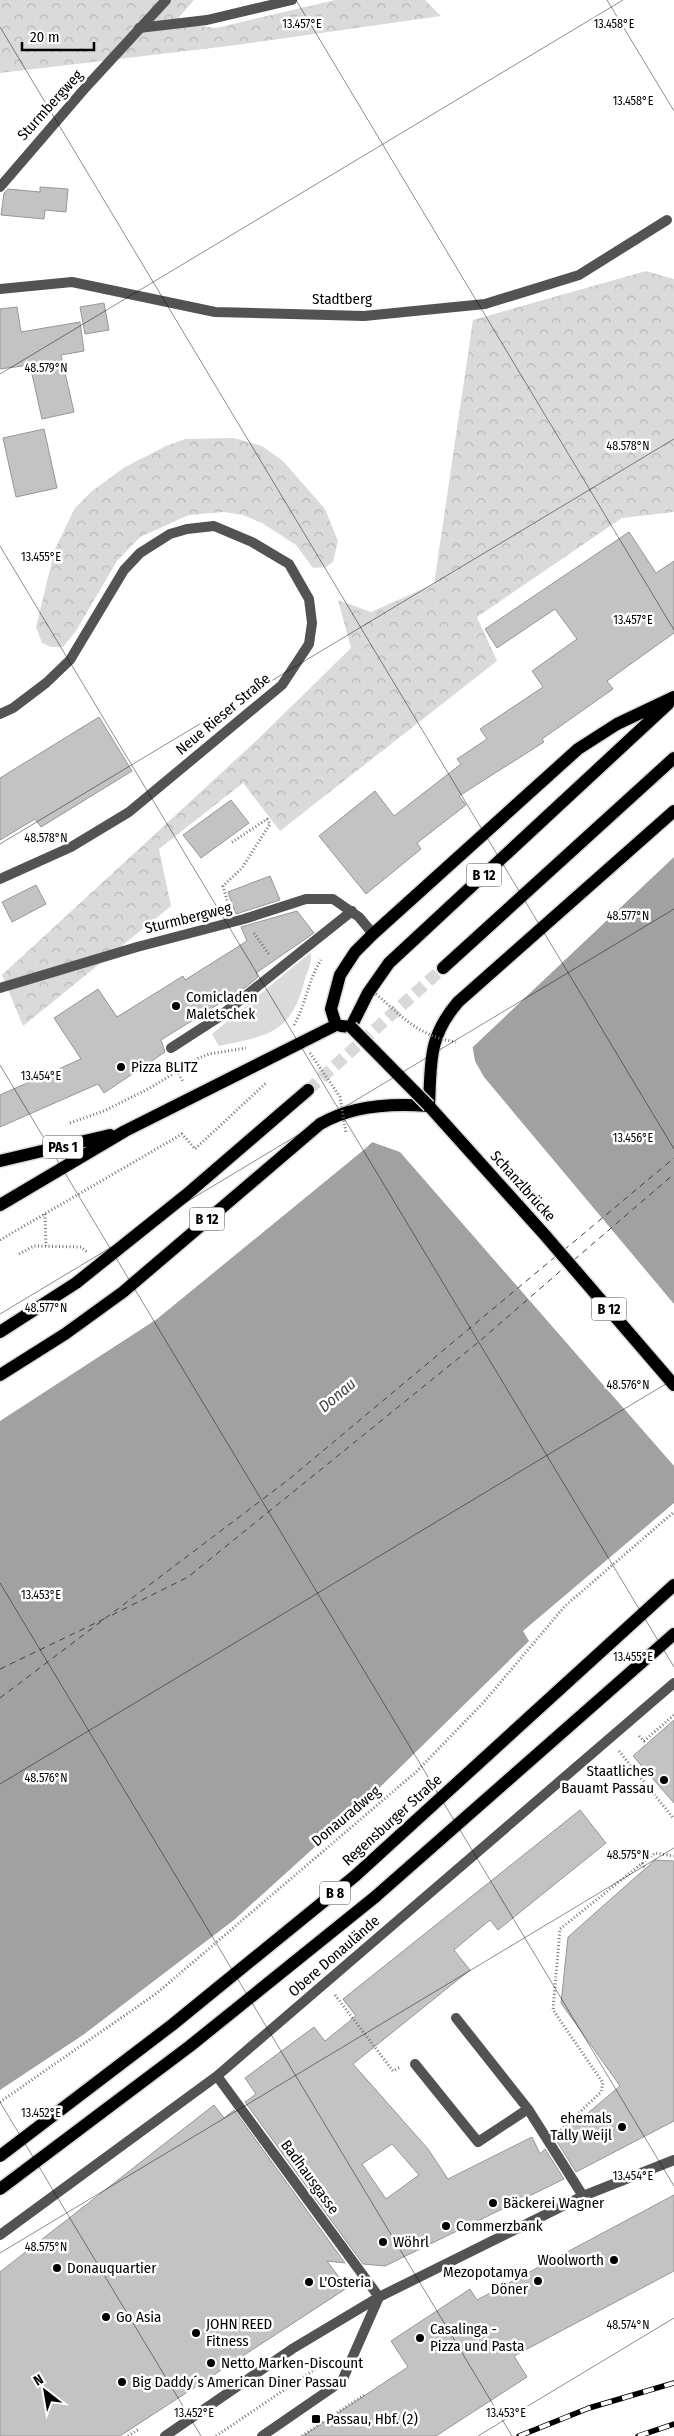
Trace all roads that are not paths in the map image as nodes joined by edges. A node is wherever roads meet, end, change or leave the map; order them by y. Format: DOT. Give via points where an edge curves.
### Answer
graph roads {
  1 [pos="166,0"];
  2 [pos="292,0"];
  3 [pos="139,28"];
  4 [pos="0,187"];
  5 [pos="667,220"];
  6 [pos="0,290"];
  7 [pos="674,698"];
  8 [pos="0,714"];
  9 [pos="674,758"];
  10 [pos="674,810"];
  11 [pos="0,879"];
  12 [pos="352,911"];
  13 [pos="373,934"];
  14 [pos="443,968"];
  15 [pos="0,988"];
  16 [pos="343,1026"];
  17 [pos="173,1052"];
  18 [pos="308,1090"];
  19 [pos="429,1106"];
  20 [pos="125,1131"];
  21 [pos="0,1161"];
  22 [pos="0,1205"];
  23 [pos="0,1332"];
  24 [pos="0,1375"];
  25 [pos="674,1385"];
  26 [pos="674,1585"];
  27 [pos="674,1634"];
  28 [pos="674,1683"];
  29 [pos="456,2018"];
  30 [pos="415,2064"];
  31 [pos="217,2076"];
  32 [pos="528,2109"];
  33 [pos="0,2156"];
  34 [pos="674,2160"];
  35 [pos="0,2189"];
  36 [pos="583,2196"];
  37 [pos="0,2235"];
  38 [pos="379,2296"];
  39 [pos="165,2436"];
  40 [pos="262,2436"];
  1 -- 3 [label="street, Sturmbergweg"];
  2 -- 3 [label="street" via="207,20"];
  3 -- 4 [label="street, Sturmbergweg"];
  5 -- 6 [label="street, Stadtberg" via="579,275 476,305 364,316 215,312 72,282"];
  7 -- 13 [label="main road, B 12" via="617,724 578,749"];
  7 -- 16 [label="main road, B 12" via="389,963 361,1007"];
  8 -- 11 [label="street, Neue Rieser Straße" via="46,684 70,660 124,570 140,553 170,534 214,526 252,542 289,564 309,599 312,623 309,644 282,685 129,812 71,847"];
  9 -- 14 [label="main road, B 12"];
  10 -- 19 [label="main road" via="448,1014 435,1038"];
  12 -- 13 [label="street, Sturmbergweg"];
  12 -- 15 [label="street, Sturmbergweg" via="333,899 306,898 241,920"];
  12 -- 17 [label="street"];
  13 -- 16 [label="main road, B 12" via="355,952 340,975 331,1009"];
  16 -- 19 [label="main road, Schanzlbrücke / B 12, bridge"];
  16 -- 20 [label="main road"];
  18 -- 23 [label="main road, B 12" via="186,1195 76,1283"];
  19 -- 24 [label="main road, B 12" via="385,1106 330,1118 122,1292 65,1334"];
  19 -- 25 [label="main road, Schanzlbrücke / B 12"];
  20 -- 21 [label="main road, PAs 1"];
  20 -- 22 [label="main road"];
  26 -- 33 [label="main road, Regensburger Straße / B 8, bridge" via="355,1876 172,2025"];
  27 -- 35 [label="main road, B 8, bridge" via="375,1897 190,2046"];
  28 -- 31 [label="street, Obere Donaulände"];
  29 -- 32 [label="street"];
  30 -- 32 [label="street" via="478,2142"];
  31 -- 37 [label="street, Obere Donaulände"];
  31 -- 38 [label="street, Badhausgasse"];
  32 -- 36 [label="street"];
  34 -- 36 [label="street"];
  36 -- 38 [label="street"];
  38 -- 39 [label="street" via="292,2349"];
  38 -- 40 [label="street" via="342,2381"];
}
